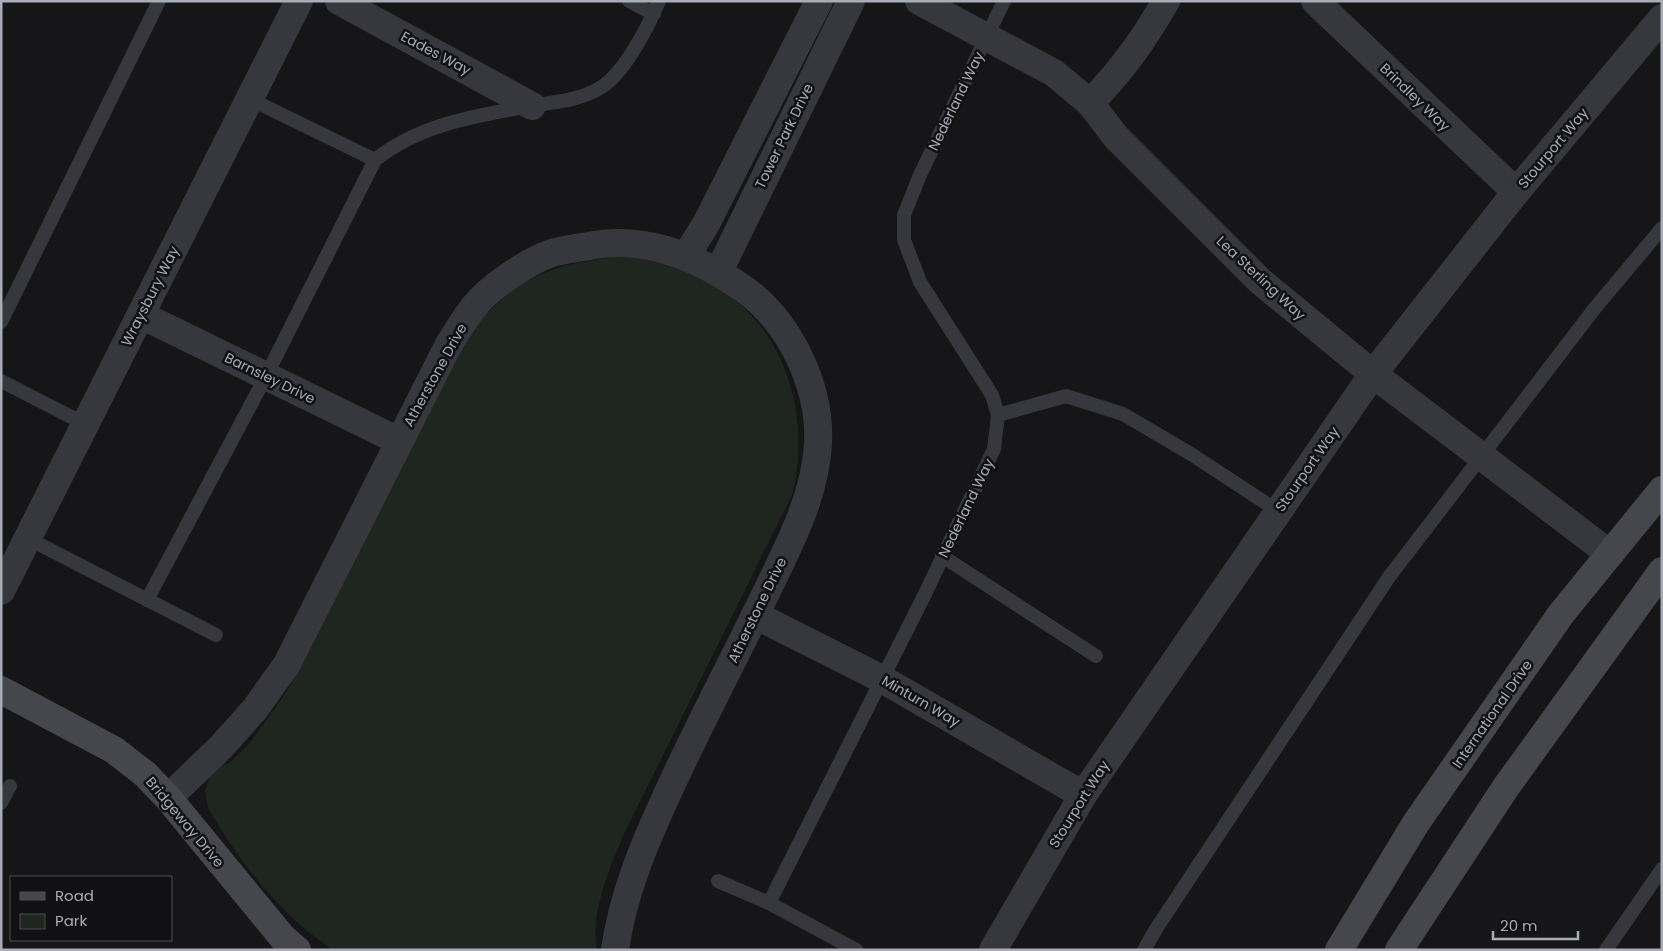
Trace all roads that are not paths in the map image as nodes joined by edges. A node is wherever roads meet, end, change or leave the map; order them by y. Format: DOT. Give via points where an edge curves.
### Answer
graph roads {
  1 [pos="159,1"];
  2 [pos="299,1"];
  3 [pos="339,1"];
  4 [pos="629,1"];
  5 [pos="819,1"];
  6 [pos="851,1"];
  7 [pos="919,1"];
  8 [pos="1004,1"];
  9 [pos="1166,1"];
  10 [pos="1315,1"];
  11 [pos="1655,1"];
  12 [pos="656,7"];
  13 [pos="1662,8"];
  14 [pos="1662,18"];
  15 [pos="988,37"];
  16 [pos="250,99"];
  17 [pos="1090,103"];
  18 [pos="532,106"];
  19 [pos="375,160"];
  20 [pos="1516,192"];
  21 [pos="1662,228"];
  22 [pos="686,256"];
  23 [pos="719,271"];
  24 [pos="141,315"];
  25 [pos="1,322"];
  26 [pos="1373,374"];
  27 [pos="266,376"];
  28 [pos="1,381"];
  29 [pos="998,415"];
  30 [pos="85,424"];
  31 [pos="400,441"];
  32 [pos="1482,456"];
  33 [pos="1662,490"];
  34 [pos="1278,511"];
  35 [pos="27,538"];
  36 [pos="1610,554"];
  37 [pos="942,556"];
  38 [pos="1662,572"];
  39 [pos="1,591"];
  40 [pos="147,600"];
  41 [pos="755,615"];
  42 [pos="216,635"];
  43 [pos="1096,656"];
  44 [pos="882,679"];
  45 [pos="1,690"];
  46 [pos="10,786"];
  47 [pos="1083,795"];
  48 [pos="168,798"];
  49 [pos="1,803"];
  50 [pos="1662,869"];
  51 [pos="718,881"];
  52 [pos="769,903"];
  53 [pos="297,950"];
  54 [pos="615,950"];
  55 [pos="856,950"];
  56 [pos="993,950"];
  57 [pos="1144,950"];
  58 [pos="1339,950"];
  59 [pos="1399,950"];
  60 [pos="1606,950"];
  1 -- 25 [label="lane"];
  2 -- 16 [label="street, Wraysbury Way"];
  3 -- 18 [label="street, Eades Way"];
  4 -- 12 [label="lane"];
  5 -- 22 [label="street, Tower Park Drive" via="706,224"];
  6 -- 23 [label="street, Tower Park Drive"];
  7 -- 15 [label="street, Lea Sterling Way"];
  8 -- 15 [label="lane, Nederland Way"];
  9 -- 17 [label="street" via="1122,70"];
  10 -- 20 [label="street, Brindley Way"];
  11 -- 13 [label="street"];
  12 -- 18 [label="lane" via="621,68 600,88 566,101"];
  14 -- 20 [label="street, Stourport Way"];
  15 -- 17 [label="street, Lea Sterling Way" via="1054,73"];
  15 -- 29 [label="lane, Nederland Way" via="920,175 904,215 904,240 920,282 992,395"];
  16 -- 19 [label="lane"];
  16 -- 24 [label="street, Wraysbury Way"];
  17 -- 26 [label="street, Lea Sterling Way" via="1116,137 1260,280"];
  18 -- 19 [label="lane" via="431,127 391,147"];
  19 -- 27 [label="lane"];
  20 -- 26 [label="street, Stourport Way"];
  21 -- 32 [label="lane" via="1595,308"];
  22 -- 23 [label="street, Atherstone Drive"];
  22 -- 31 [label="street, Atherstone Drive" via="638,244 598,244 550,254 509,276 474,306 449,344"];
  23 -- 41 [label="street, Atherstone Drive" via="757,298 782,328 801,362 815,402 818,444 809,495 796,530"];
  24 -- 27 [label="street, Barnsley Drive"];
  24 -- 30 [label="street, Wraysbury Way"];
  26 -- 32 [label="street, Lea Sterling Way"];
  26 -- 34 [label="street, Stourport Way"];
  27 -- 31 [label="street, Barnsley Drive"];
  27 -- 40 [label="lane"];
  28 -- 30 [label="lane"];
  29 -- 34 [label="lane" via="1066,396 1123,414"];
  29 -- 37 [label="lane, Nederland Way" via="994,449"];
  30 -- 35 [label="street, Wraysbury Way"];
  31 -- 48 [label="street, Atherstone Drive" via="287,664 256,708"];
  32 -- 36 [label="street, Lea Sterling Way"];
  32 -- 57 [label="lane" via="1389,577"];
  33 -- 36 [label="main road, International Drive"];
  34 -- 47 [label="street, Stourport Way"];
  35 -- 39 [label="street, Wraysbury Way"];
  35 -- 40 [label="lane"];
  36 -- 58 [label="main road, International Drive" via="1561,614 1416,823"];
  37 -- 43 [label="lane"];
  37 -- 44 [label="lane, Nederland Way"];
  38 -- 59 [label="main road" via="1506,787"];
  40 -- 42 [label="lane"];
  41 -- 44 [label="street, Minturn Way"];
  41 -- 54 [label="street, Atherstone Drive" via="702,720 635,866 622,909"];
  44 -- 47 [label="street, Minturn Way"];
  44 -- 52 [label="lane, Nederland Way"];
  45 -- 48 [label="main road, Bridgeway Drive" via="114,750"];
  46 -- 49 [label="lane"];
  47 -- 56 [label="street, Stourport Way"];
  48 -- 53 [label="main road, Bridgeway Drive" via="283,938"];
  50 -- 60 [label="lane"];
  51 -- 52 [label="lane"];
  52 -- 55 [label="lane"];
}
